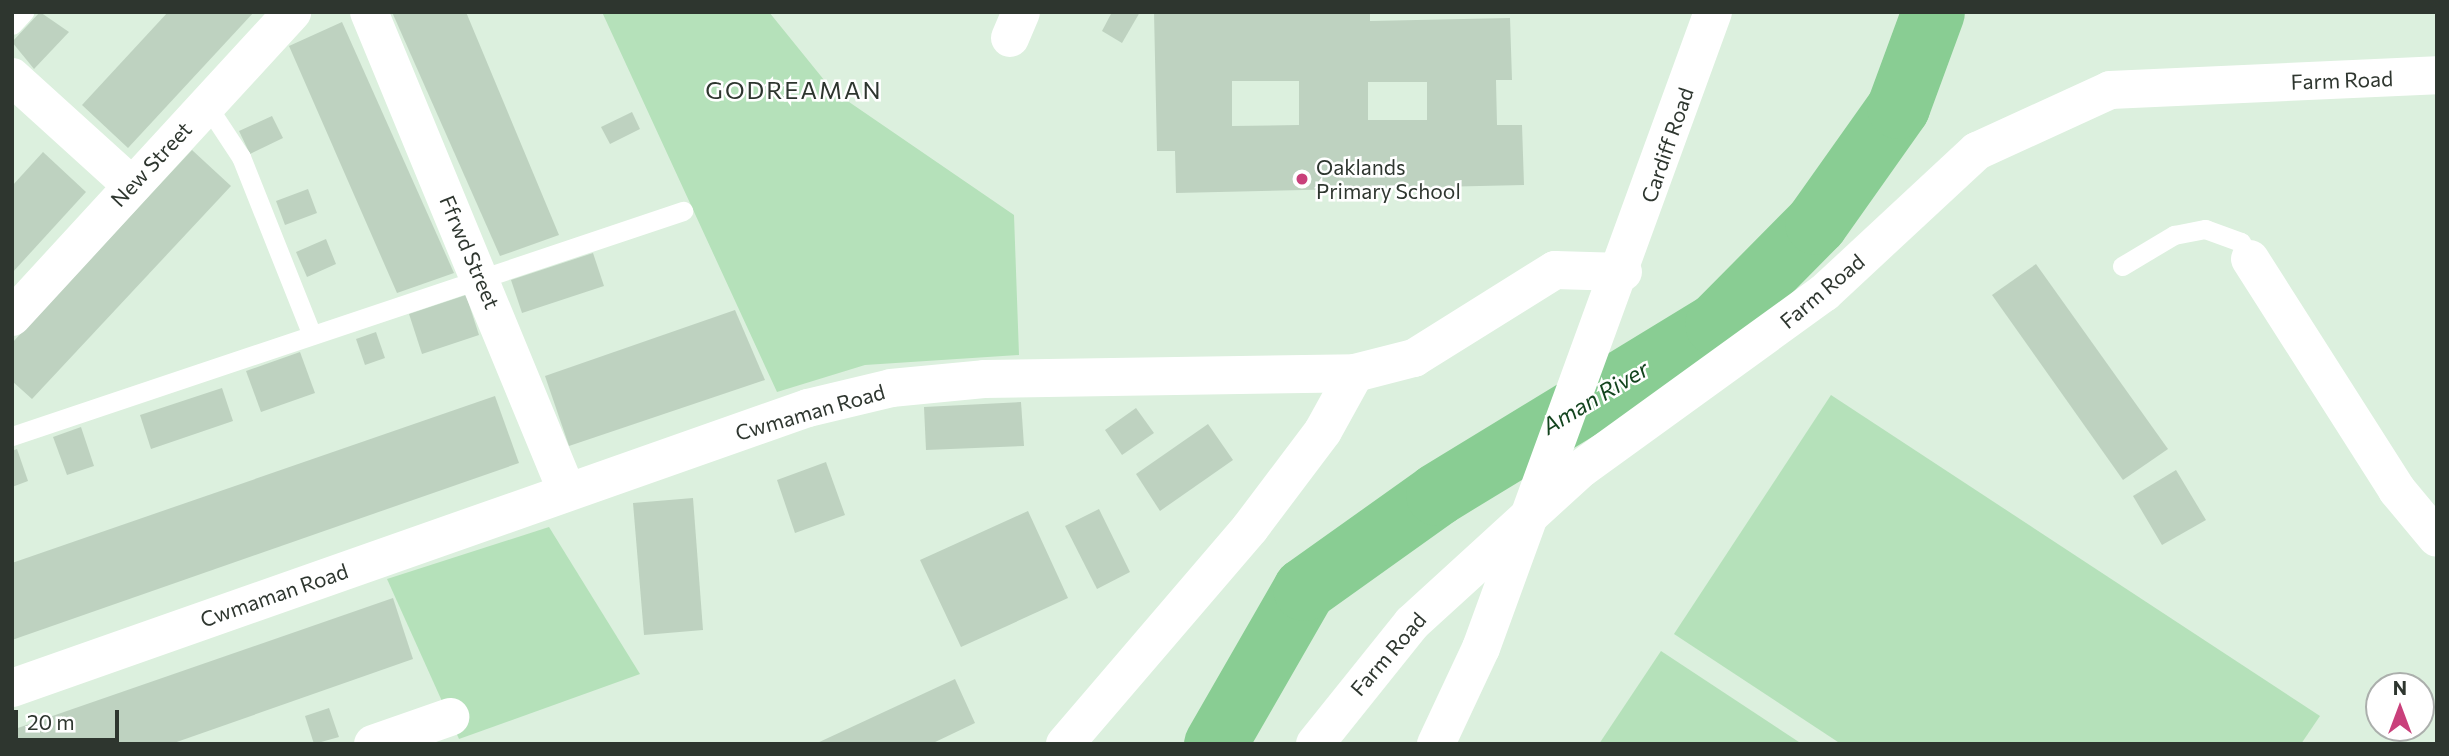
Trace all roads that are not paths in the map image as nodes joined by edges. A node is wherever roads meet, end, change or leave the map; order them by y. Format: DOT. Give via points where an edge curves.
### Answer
graph roads {
  1 [pos="24,12"];
  2 [pos="292,12"];
  3 [pos="369,12"];
  4 [pos="1713,12"];
  5 [pos="12,25"];
  6 [pos="2437,75"];
  7 [pos="12,77"];
  8 [pos="206,104"];
  9 [pos="131,185"];
  10 [pos="683,211"];
  11 [pos="2249,259"];
  12 [pos="2122,266"];
  13 [pos="480,274"];
  14 [pos="1622,275"];
  15 [pos="12,317"];
  16 [pos="311,333"];
  17 [pos="1355,373"];
  18 [pos="12,436"];
  19 [pos="567,492"];
  20 [pos="2437,538"];
  21 [pos="12,688"];
  22 [pos="450,717"];
  23 [pos="373,744"];
  24 [pos="1065,744"];
  25 [pos="1315,744"];
  26 [pos="1436,744"];
  1 -- 5 [label="lane"];
  2 -- 8 [label="street, New Street"];
  3 -- 13 [label="street, Ffrwd Street"];
  4 -- 14 [label="street, Cardiff Road"];
  6 -- 25 [label="street, Farm Road" via="2110,90 1977,151 1824,293 1582,468 1412,623"];
  7 -- 9 [label="street"];
  8 -- 9 [label="street, New Street"];
  8 -- 16 [label="lane" via="241,157"];
  9 -- 15 [label="street, New Street"];
  10 -- 13 [label="lane"];
  11 -- 12 [label="lane" via="2241,242 2206,229 2175,235"];
  11 -- 20 [label="street" via="2397,490"];
  13 -- 16 [label="lane"];
  13 -- 19 [label="street, Ffrwd Street"];
  14 -- 17 [label="street, Cwmaman Road" via="1555,270 1415,358"];
  14 -- 26 [label="street, Cardiff Road" via="1481,648"];
  16 -- 18 [label="lane"];
  17 -- 19 [label="street, Cwmaman Road" via="984,379 891,388 808,408"];
  17 -- 24 [label="street" via="1323,431 1250,528"];
  19 -- 21 [label="street, Cwmaman Road"];
  22 -- 23 [label="street"];
}
